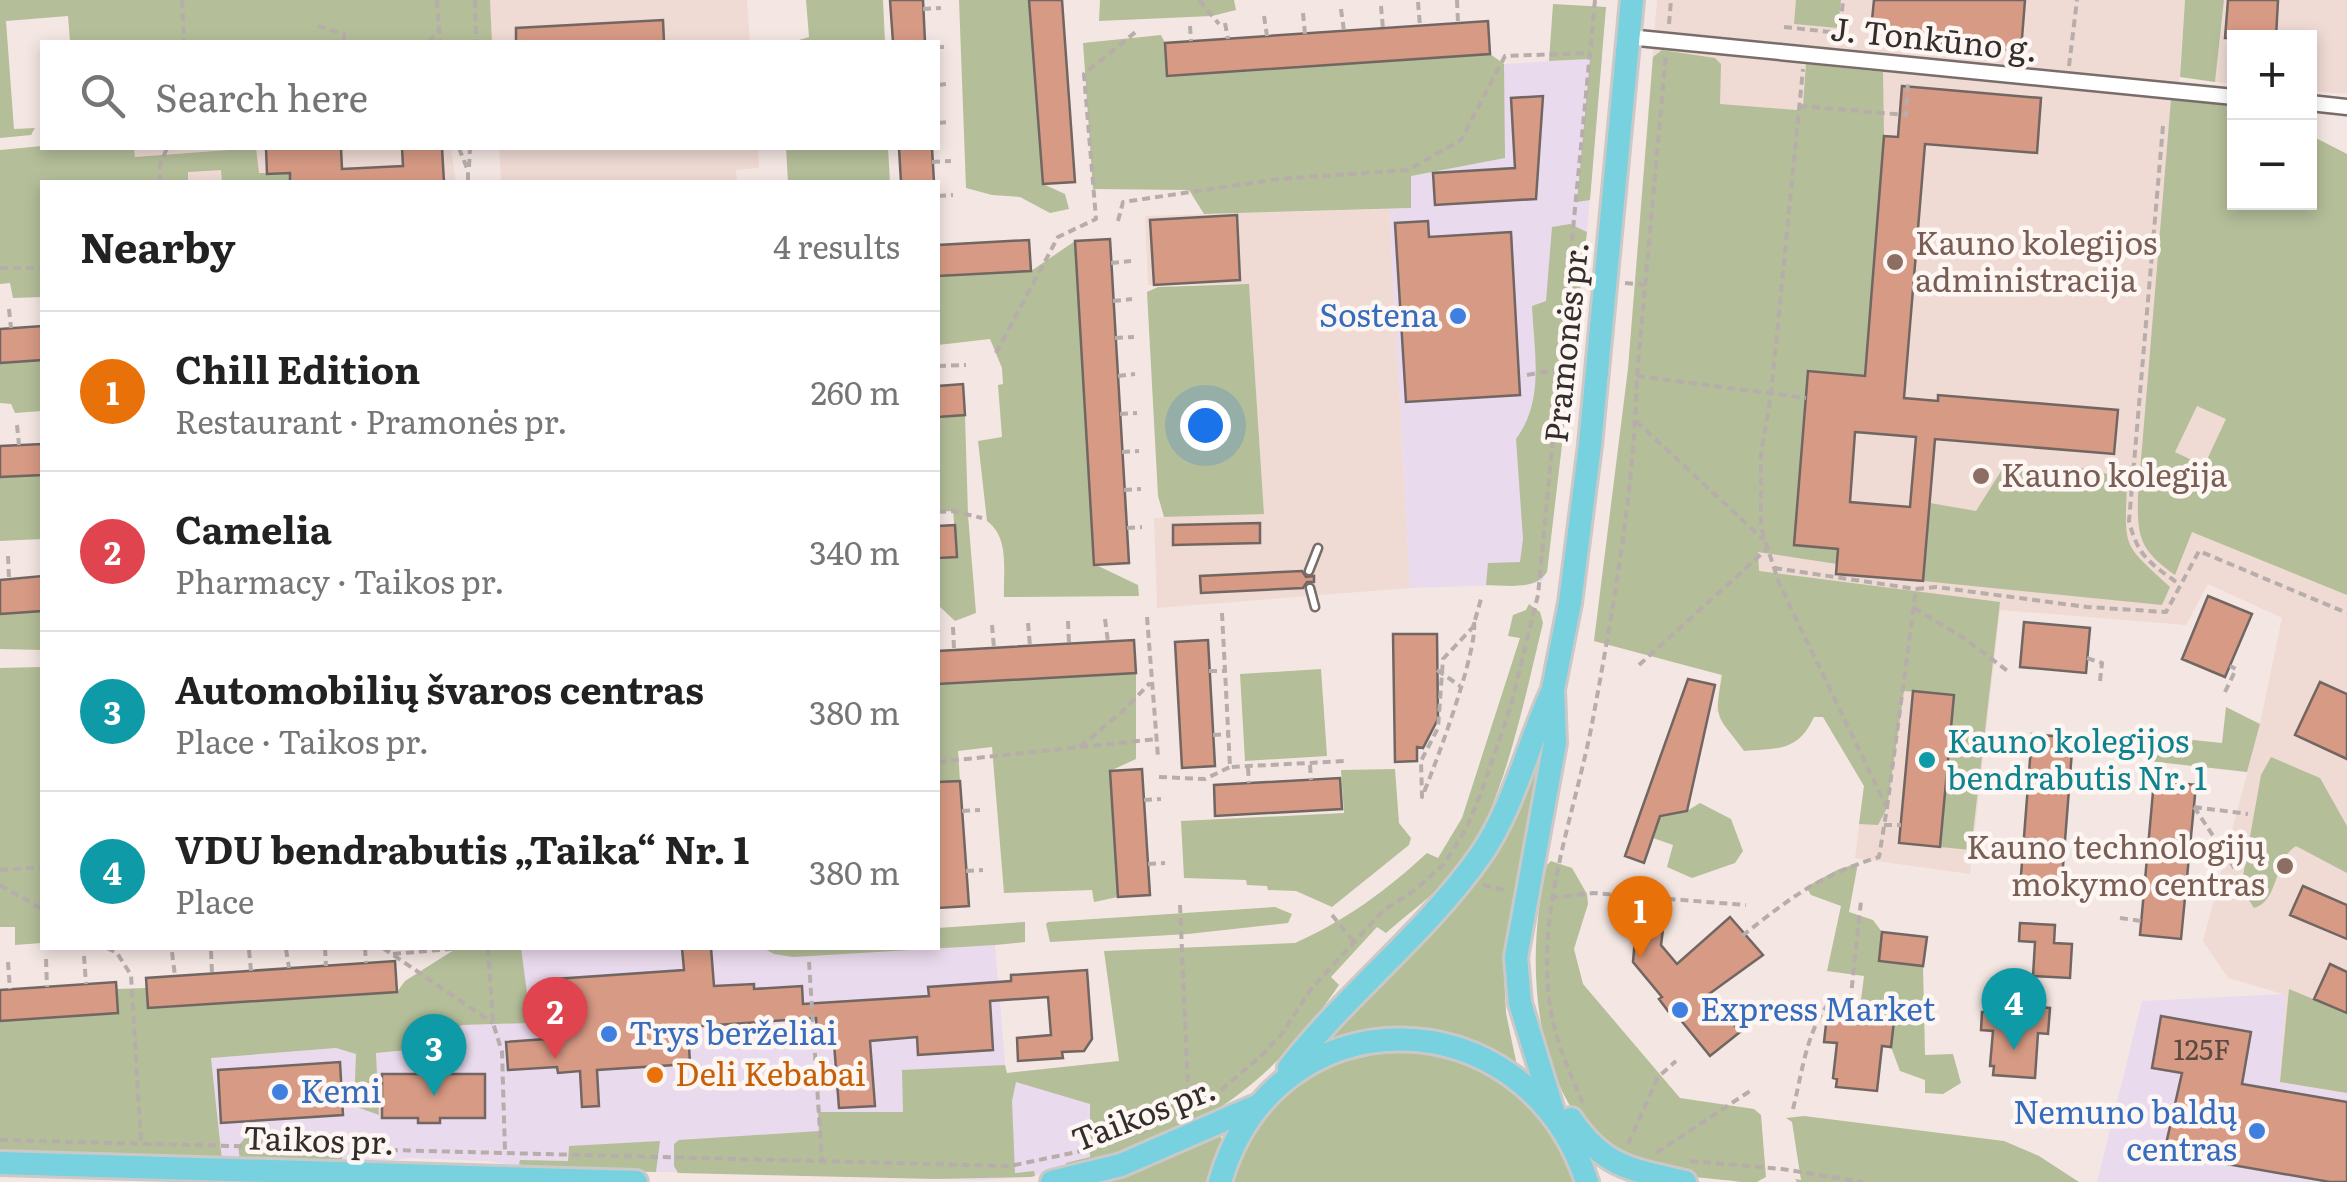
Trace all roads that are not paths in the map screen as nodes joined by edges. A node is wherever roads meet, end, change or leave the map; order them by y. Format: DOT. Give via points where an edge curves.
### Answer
graph roads {
  1 [pos="1632,0"];
  2 [pos="1628,37"];
  3 [pos="2227,96"];
  4 [pos="2317,105"];
  5 [pos="2347,107"];
  6 [pos="1318,548"];
  7 [pos="1309,571"];
  8 [pos="1310,588"];
  9 [pos="1315,608"];
  10 [pos="1553,689"];
  11 [pos="1540,1064"];
  12 [pos="1264,1098"];
  13 [pos="1554,1114"];
  14 [pos="0,1163"];
  15 [pos="1688,1172"];
  16 [pos="126,1174"];
  17 [pos="1585,1174"];
  18 [pos="636,1182"];
  19 [pos="1052,1182"];
  20 [pos="1220,1182"];
  21 [pos="1608,1182"];
  1 -- 2 [label="main road, Pramonės pr."];
  2 -- 3 [label="street, J. Tonkūno g."];
  2 -- 10 [label="main road, Pramonės pr." via="1587,464"];
  4 -- 5 [label="street"];
  6 -- 7 [label="lane"];
  8 -- 9 [label="lane"];
  10 -- 11 [label="main road, Pramonės pr." via="1555,743 1516,958 1520,1003"];
  10 -- 12 [label="main road, Pramonės pr." via="1496,832 1463,878"];
  11 -- 13 [label="main road, Pramonės pr."];
  11 -- 15 [label="main road" via="1585,1141 1605,1158 1630,1170"];
  12 -- 13 [label="main road" via="1313,1061 1348,1047 1424,1040 1497,1064"];
  12 -- 19 [label="main road, Taikos pr." via="1121,1166"];
  12 -- 20 [label="main road, Pramonės pr." via="1240,1132"];
  13 -- 17 [label="main road"];
  14 -- 16 [label="main road, Taikos pr."];
  16 -- 18 [label="main road, Taikos pr."];
  17 -- 21 [label="main road"];
}
